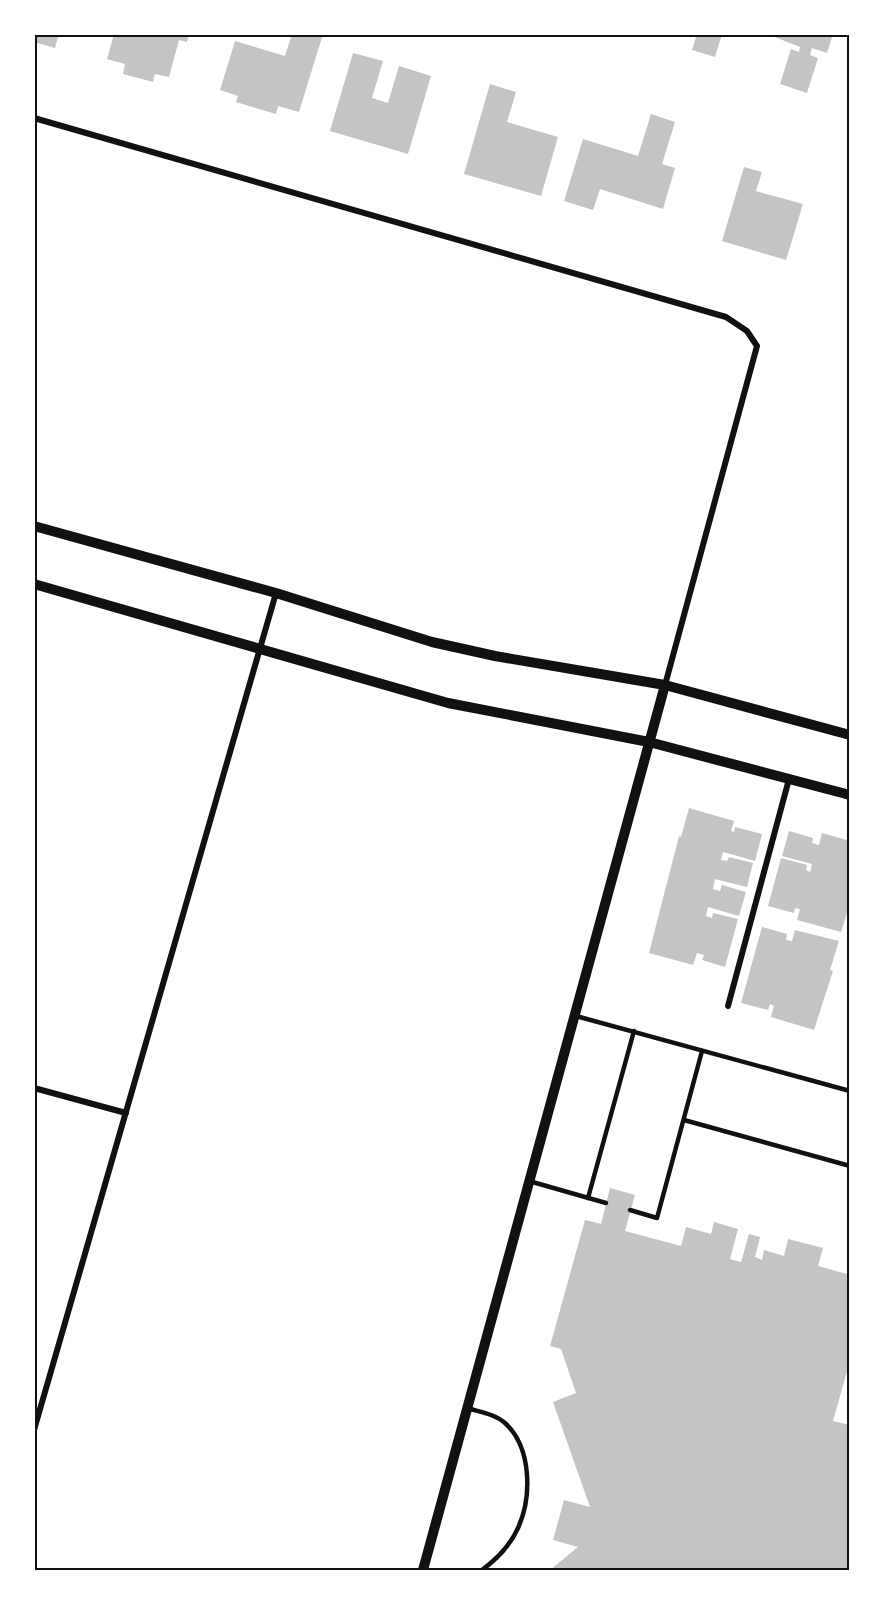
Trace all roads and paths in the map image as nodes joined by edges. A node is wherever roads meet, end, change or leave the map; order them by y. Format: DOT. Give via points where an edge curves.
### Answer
graph roads {
  1 [pos="34,118"];
  2 [pos="34,526"];
  3 [pos="34,584"];
  4 [pos="276,592"];
  5 [pos="259,649"];
  6 [pos="665,686"];
  7 [pos="849,735"];
  8 [pos="649,742"];
  9 [pos="789,779"];
  10 [pos="849,795"];
  11 [pos="728,1006"];
  12 [pos="573,1015"];
  13 [pos="634,1031"];
  14 [pos="702,1051"];
  15 [pos="34,1088"];
  16 [pos="849,1091"];
  17 [pos="126,1113"];
  18 [pos="684,1120"];
  19 [pos="849,1166"];
  20 [pos="529,1181"];
  21 [pos="588,1198"];
  22 [pos="606,1203"];
  23 [pos="630,1210"];
  24 [pos="467,1408"];
  25 [pos="34,1430"];
  26 [pos="425,1570"];
  27 [pos="482,1570"];
  1 -- 6 [label="street" via="726,317 747,331 757,346"];
  2 -- 4 [label="street"];
  3 -- 5 [label="street"];
  4 -- 5 [label="street"];
  4 -- 6 [label="street" via="495,657"];
  5 -- 8 [label="street" via="448,703"];
  5 -- 17 [label="street"];
  6 -- 7 [label="street"];
  6 -- 8 [label="street"];
  8 -- 9 [label="street"];
  8 -- 12 [label="street"];
  9 -- 10 [label="street"];
  9 -- 11 [label="street"];
  12 -- 13 [label="lane"];
  12 -- 20 [label="street"];
  13 -- 14 [label="lane"];
  13 -- 21 [label="lane"];
  14 -- 16 [label="lane"];
  14 -- 18 [label="lane"];
  15 -- 17 [label="street"];
  17 -- 25 [label="street"];
  18 -- 19 [label="lane"];
  18 -- 23 [label="lane" via="657,1218"];
  20 -- 21 [label="lane"];
  20 -- 24 [label="street"];
  21 -- 22 [label="lane"];
  24 -- 26 [label="street"];
  24 -- 27 [label="lane" via="505,1422 524,1455 527,1484 518,1529 497,1559"];
}
